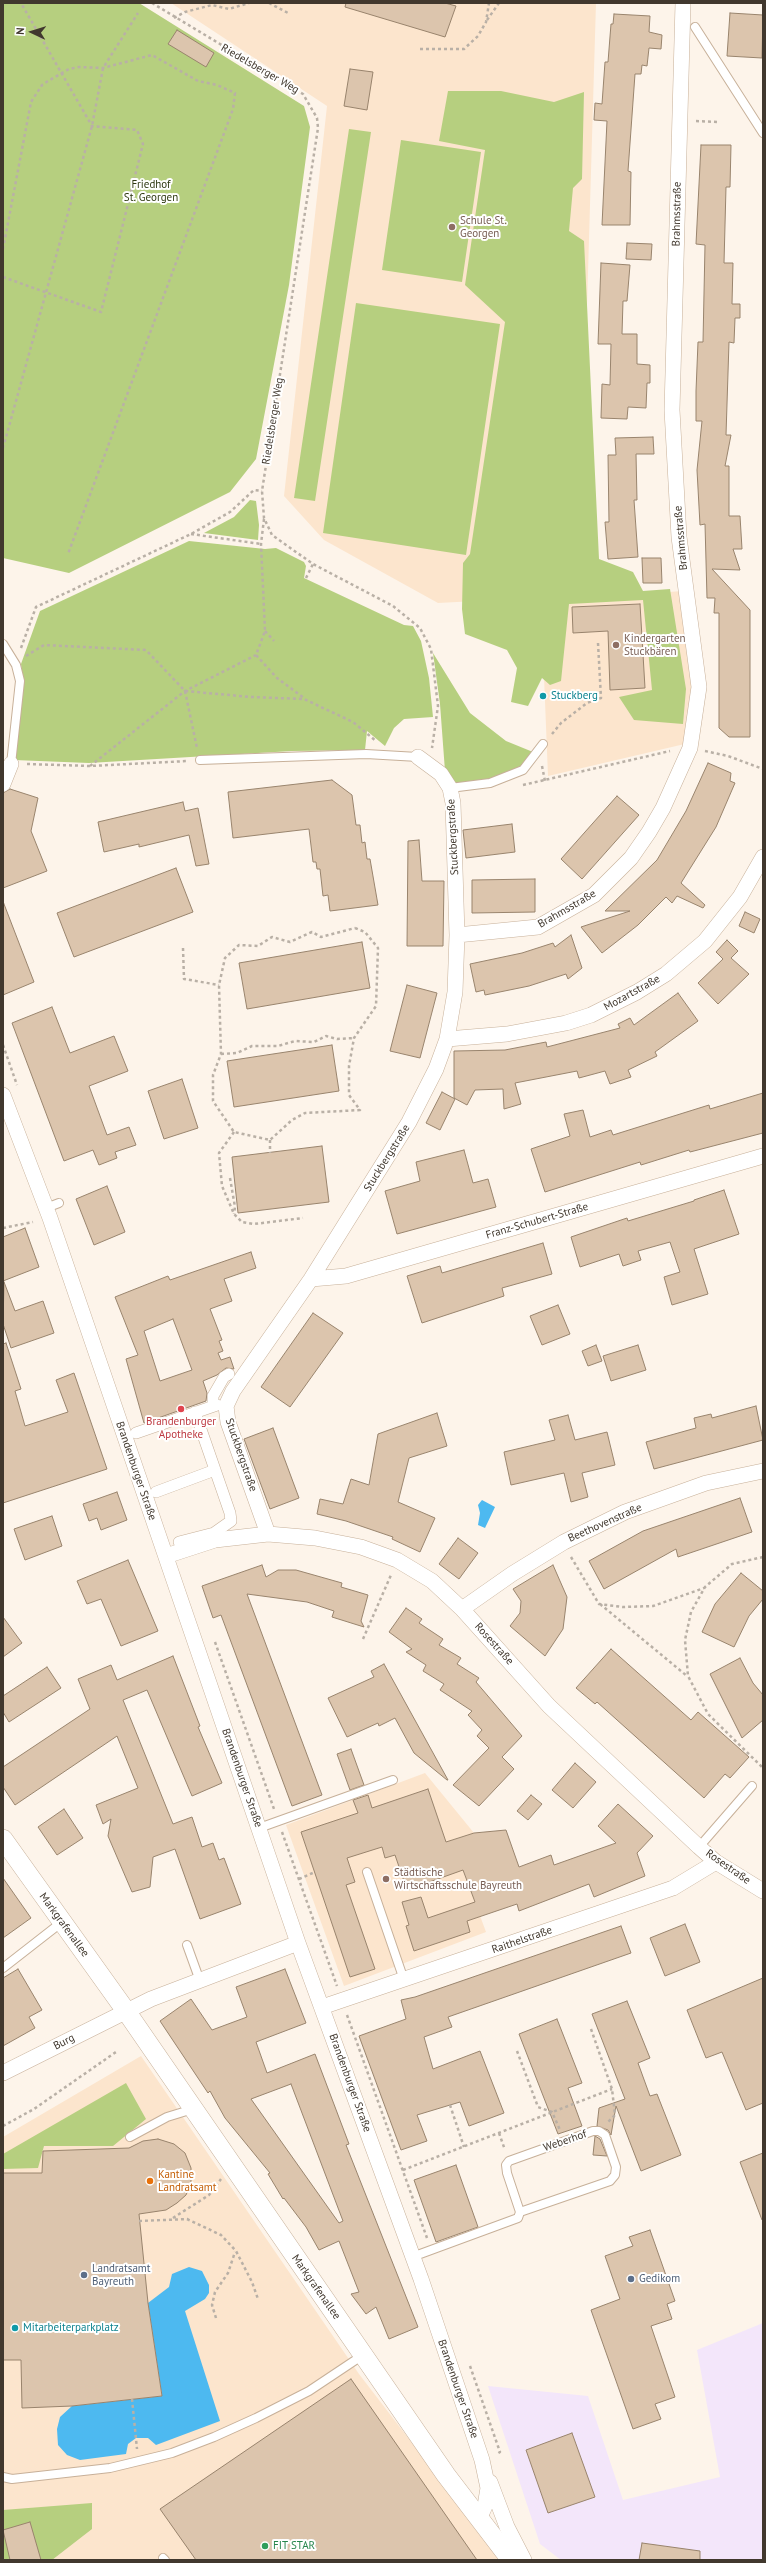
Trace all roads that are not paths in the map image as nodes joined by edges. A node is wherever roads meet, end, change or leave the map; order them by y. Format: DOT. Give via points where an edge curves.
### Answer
graph roads {
  1 [pos="683,3"];
  2 [pos="695,27"];
  3 [pos="763,133"];
  4 [pos="3,644"];
  5 [pos="543,744"];
  6 [pos="200,760"];
  7 [pos="422,760"];
  8 [pos="11,764"];
  9 [pos="3,784"];
  10 [pos="450,788"];
  11 [pos="763,857"];
  12 [pos="457,935"];
  13 [pos="447,1039"];
  14 [pos="3,1095"];
  15 [pos="763,1156"];
  16 [pos="311,1279"];
  17 [pos="229,1374"];
  18 [pos="195,1412"];
  19 [pos="136,1433"];
  20 [pos="215,1470"];
  21 [pos="763,1470"];
  22 [pos="156,1492"];
  23 [pos="268,1534"];
  24 [pos="179,1542"];
  25 [pos="166,1556"];
  26 [pos="462,1609"];
  27 [pos="393,1780"];
  28 [pos="752,1786"];
  29 [pos="259,1828"];
  30 [pos="3,1839"];
  31 [pos="699,1847"];
  32 [pos="716,1862"];
  33 [pos="367,1872"];
  34 [pos="763,1891"];
  35 [pos="62,1922"];
  36 [pos="298,1943"];
  37 [pos="187,1945"];
  38 [pos="3,1968"];
  39 [pos="404,1980"];
  40 [pos="200,1981"];
  41 [pos="322,2007"];
  42 [pos="126,2011"];
  43 [pos="3,2073"];
  44 [pos="194,2109"];
  45 [pos="130,2137"];
  46 [pos="520,2212"];
  47 [pos="412,2257"];
  48 [pos="363,2355"];
  49 [pos="482,2460"];
  50 [pos="3,2477"];
  51 [pos="479,2519"];
  52 [pos="511,2560"];
  53 [pos="524,2560"];
  1 -- 12 [label="street, Brahmsstraße" via="672,410 679,537 699,687 684,749 663,808 649,832 631,858 594,895 538,927"];
  2 -- 3 [label="lane"];
  4 -- 8 [label="lane" via="15,664 20,681"];
  5 -- 10 [label="lane" via="523,770 490,783"];
  6 -- 7 [label="lane" via="366,754"];
  7 -- 10 [label="street, Stuckbergstraße" via="441,774"];
  8 -- 9 [label="street"];
  10 -- 12 [label="street, Stuckbergstraße" via="453,803"];
  11 -- 13 [label="street, Mozartstraße" via="740,896 705,941 666,974 637,992 591,1015 566,1023 507,1034"];
  12 -- 13 [label="street, Stuckbergstraße" via="455,992"];
  13 -- 16 [label="street, Stuckbergstraße" via="436,1069 409,1122"];
  14 -- 25 [label="street, Brandenburger Straße" via="52,1210"];
  15 -- 16 [label="street, Franz-Schubert-Straße" via="346,1276"];
  16 -- 23 [label="street, Stuckbergstraße" via="233,1391 226,1406 228,1422"];
  17 -- 18 [label="street" via="224,1377 213,1396 215,1406"];
  18 -- 19 [label="street"];
  18 -- 20 [label="street"];
  20 -- 22 [label="street"];
  20 -- 24 [label="street" via="233,1512 228,1529"];
  21 -- 26 [label="street, Beethovenstraße" via="706,1483 625,1512 564,1542"];
  23 -- 25 [label="street, Rosestraße" via="215,1540"];
  23 -- 26 [label="street, Rosestraße" via="315,1538 361,1547 397,1560 432,1582"];
  25 -- 29 [label="street, Brandenburger Straße"];
  26 -- 31 [label="street, Rosestraße" via="550,1706"];
  27 -- 29 [label="lane"];
  28 -- 31 [label="lane"];
  29 -- 36 [label="street, Brandenburger Straße"];
  30 -- 35 [label="street, Markgrafenallee"];
  31 -- 32 [label="street, Rosestraße"];
  32 -- 34 [label="street, Rosestraße"];
  32 -- 39 [label="street, Raithelstraße" via="673,1888"];
  33 -- 39 [label="lane"];
  35 -- 38 [label="lane"];
  35 -- 42 [label="street, Markgrafenallee"];
  36 -- 40 [label="street"];
  36 -- 41 [label="street, Brandenburger Straße"];
  37 -- 40 [label="lane"];
  39 -- 41 [label="street, Raithelstraße"];
  40 -- 42 [label="street"];
  41 -- 47 [label="street, Brandenburger Straße"];
  42 -- 43 [label="street, Burg"];
  42 -- 44 [label="street, Markgrafenallee"];
  44 -- 45 [label="lane" via="167,2117"];
  44 -- 48 [label="street, Markgrafenallee"];
  46 -- 46 [label="lane, Weberhof" via="506,2165 509,2161 599,2131 605,2135 616,2167 615,2175 610,2181"];
  46 -- 47 [label="lane, Weberhof" via="518,2218"];
  47 -- 49 [label="street, Brandenburger Straße"];
  48 -- 50 [label="lane" via="309,2391 256,2418 172,2453 110,2468 12,2479"];
  48 -- 51 [label="street, Markgrafenallee"];
  49 -- 51 [label="street, Brandenburger Straße" via="488,2488 485,2506"];
  49 -- 53 [label="street, Brandenburger Straße" via="507,2527"];
  51 -- 52 [label="street, Markgrafenallee"];
}
